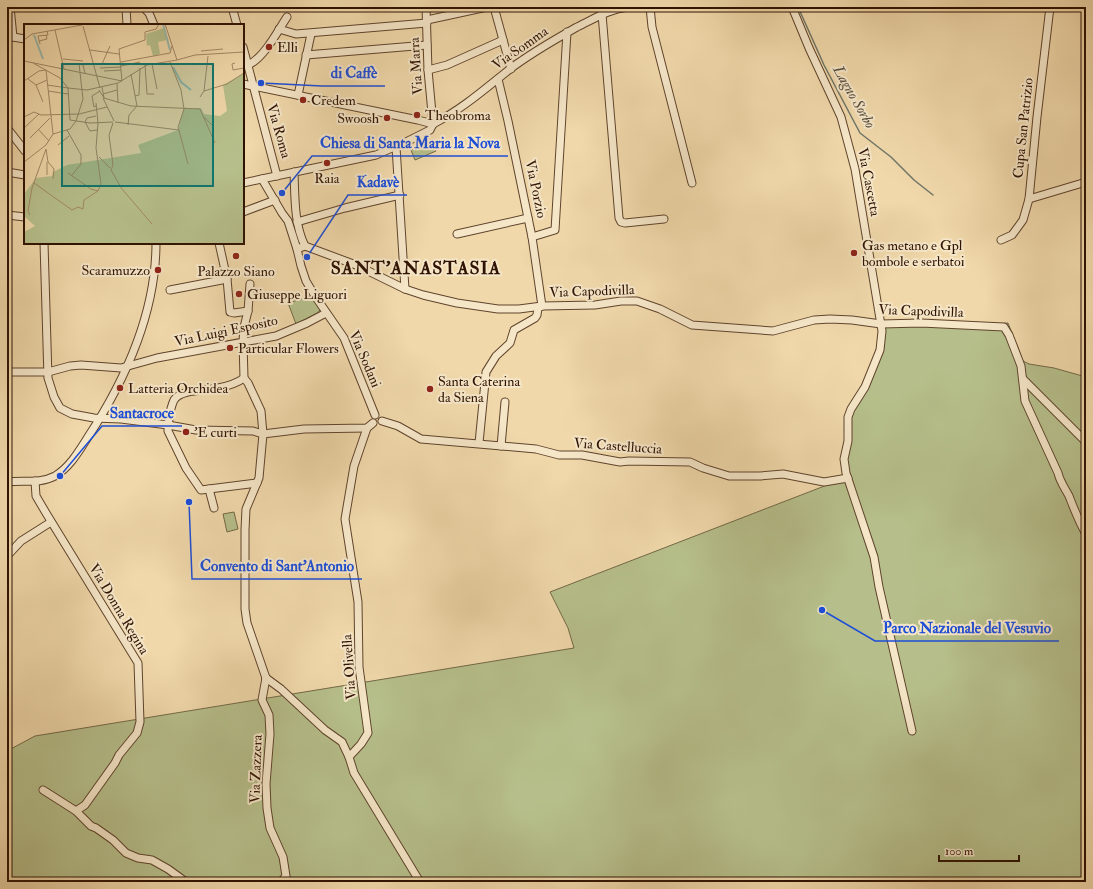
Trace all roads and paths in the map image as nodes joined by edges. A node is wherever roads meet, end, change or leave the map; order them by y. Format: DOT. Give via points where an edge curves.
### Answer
graph roads {
  1 [pos="10,7"];
  2 [pos="126,7"];
  3 [pos="143,7"];
  4 [pos="232,7"];
  5 [pos="426,7"];
  6 [pos="487,7"];
  7 [pos="494,7"];
  8 [pos="628,7"];
  9 [pos="650,7"];
  10 [pos="792,7"];
  11 [pos="1050,7"];
  12 [pos="602,14"];
  13 [pos="287,17"];
  14 [pos="427,22"];
  15 [pos="127,24"];
  16 [pos="154,24"];
  17 [pos="237,24"];
  18 [pos="279,29"];
  19 [pos="567,32"];
  20 [pos="311,34"];
  21 [pos="10,36"];
  22 [pos="24,39"];
  23 [pos="503,40"];
  24 [pos="427,45"];
  25 [pos="244,51"];
  26 [pos="306,55"];
  27 [pos="248,65"];
  28 [pos="511,69"];
  29 [pos="428,70"];
  30 [pos="498,79"];
  31 [pos="244,84"];
  32 [pos="252,86"];
  33 [pos="298,95"];
  34 [pos="433,124"];
  35 [pos="7,128"];
  36 [pos="396,146"];
  37 [pos="24,149"];
  38 [pos="7,172"];
  39 [pos="294,172"];
  40 [pos="24,175"];
  41 [pos="277,176"];
  42 [pos="262,179"];
  43 [pos="1086,182"];
  44 [pos="244,183"];
  45 [pos="692,183"];
  46 [pos="400,195"];
  47 [pos="1029,199"];
  48 [pos="275,200"];
  49 [pos="244,212"];
  50 [pos="7,215"];
  51 [pos="24,217"];
  52 [pos="528,218"];
  53 [pos="664,219"];
  54 [pos="297,222"];
  55 [pos="458,234"];
  56 [pos="532,237"];
  57 [pos="1001,240"];
  58 [pos="44,244"];
  59 [pos="156,244"];
  60 [pos="219,244"];
  61 [pos="305,246"];
  62 [pos="298,249"];
  63 [pos="227,279"];
  64 [pos="250,284"];
  65 [pos="405,289"];
  66 [pos="170,290"];
  67 [pos="542,306"];
  68 [pos="248,311"];
  69 [pos="326,313"];
  70 [pos="881,324"];
  71 [pos="243,342"];
  72 [pos="127,366"];
  73 [pos="7,372"];
  74 [pos="48,372"];
  75 [pos="244,378"];
  76 [pos="1023,379"];
  77 [pos="505,402"];
  78 [pos="375,415"];
  79 [pos="101,418"];
  80 [pos="382,421"];
  81 [pos="373,423"];
  82 [pos="168,424"];
  83 [pos="367,428"];
  84 [pos="263,434"];
  85 [pos="1086,442"];
  86 [pos="479,443"];
  87 [pos="501,446"];
  88 [pos="848,478"];
  89 [pos="35,481"];
  90 [pos="7,482"];
  91 [pos="257,483"];
  92 [pos="209,489"];
  93 [pos="214,508"];
  94 [pos="51,522"];
  95 [pos="1086,534"];
  96 [pos="7,556"];
  97 [pos="266,678"];
  98 [pos="912,731"];
  99 [pos="349,757"];
  100 [pos="43,790"];
  101 [pos="76,811"];
  102 [pos="186,882"];
  103 [pos="281,882"];
  104 [pos="420,882"];
  1 -- 21 [label="street"];
  2 -- 15 [label="street"];
  3 -- 16 [label="street"];
  4 -- 17 [label="street"];
  5 -- 14 [label="street, Via Marra"];
  6 -- 14 [label="street"];
  7 -- 23 [label="street"];
  8 -- 12 [label="street, Via Somma"];
  9 -- 45 [label="street" via="652,28"];
  10 -- 70 [label="street, Via Cascetta" via="841,117 859,188"];
  11 -- 47 [label="street, Cupa San Patrizio"];
  12 -- 19 [label="street, Via Somma"];
  12 -- 53 [label="street" via="619,218 625,223"];
  13 -- 18 [label="street"];
  14 -- 20 [label="street"];
  14 -- 24 [label="street, Via Marra"];
  18 -- 20 [label="street" via="296,34"];
  18 -- 27 [label="street" via="266,49"];
  19 -- 28 [label="street, Via Somma" via="542,46"];
  19 -- 56 [label="street" via="555,230"];
  20 -- 26 [label="street"];
  21 -- 22 [label="street"];
  23 -- 28 [label="street"];
  23 -- 29 [label="street" via="446,65"];
  24 -- 26 [label="street"];
  24 -- 29 [label="street, Via Marra"];
  25 -- 27 [label="street, Via Roma"];
  26 -- 33 [label="street"];
  27 -- 32 [label="street, Via Roma"];
  28 -- 30 [label="street, Via Somma"];
  29 -- 34 [label="street, Via Marra"];
  30 -- 34 [label="street, Via Somma" via="449,116"];
  30 -- 52 [label="street, Via Porzio"];
  31 -- 32 [label="street"];
  32 -- 33 [label="street"];
  32 -- 41 [label="street, Via Roma"];
  33 -- 34 [label="street"];
  34 -- 36 [label="street, Via Somma" via="430,130"];
  35 -- 37 [label="street"];
  36 -- 39 [label="street, Via Somma" via="376,155"];
  36 -- 46 [label="street"];
  38 -- 40 [label="street"];
  39 -- 41 [label="street, Via Somma"];
  39 -- 54 [label="street"];
  41 -- 42 [label="street, Via Somma"];
  42 -- 44 [label="street, Via Somma"];
  42 -- 48 [label="street, Via Sodani"];
  43 -- 47 [label="street"];
  46 -- 54 [label="street"];
  46 -- 65 [label="street"];
  47 -- 57 [label="street, Cupa San Patrizio" via="1023,220 1012,235"];
  48 -- 49 [label="street"];
  48 -- 62 [label="street, Via Sodani" via="288,221"];
  50 -- 51 [label="street"];
  52 -- 55 [label="street"];
  52 -- 56 [label="street, Via Porzio"];
  54 -- 61 [label="street"];
  56 -- 67 [label="street, Via Porzio"];
  58 -- 74 [label="street"];
  59 -- 72 [label="street" via="148,307"];
  60 -- 63 [label="street"];
  61 -- 62 [label="street"];
  61 -- 65 [label="street, Via Capodivilla" via="356,265"];
  62 -- 69 [label="street, Via Sodani" via="304,276"];
  63 -- 66 [label="street"];
  63 -- 68 [label="street" via="230,312"];
  64 -- 68 [label="street"];
  65 -- 67 [label="street, Via Capodivilla" via="476,306 512,309"];
  67 -- 70 [label="street, Via Capodivilla" via="637,301 692,325 762,331 774,331 814,320 830,319"];
  67 -- 86 [label="street" via="538,308 535,318 514,330 510,343 496,356 486,372"];
  68 -- 71 [label="street"];
  69 -- 71 [label="street, Via Luigi Esposito" via="276,336"];
  69 -- 78 [label="street, Via Sodani" via="344,338"];
  70 -- 76 [label="street, Via Capodivilla" via="1004,327 1021,366"];
  70 -- 88 [label="street, Via Cascetta" via="880,350 865,387 848,417 848,441 844,459"];
  71 -- 72 [label="street, Via Luigi Esposito"];
  71 -- 75 [label="street"];
  72 -- 74 [label="street, Via Luigi Esposito" via="121,368 81,365"];
  72 -- 79 [label="street"];
  73 -- 74 [label="street, Via Luigi Esposito"];
  74 -- 79 [label="street" via="54,397 60,408 72,414"];
  75 -- 82 [label="street" via="237,383 178,396 174,399"];
  75 -- 84 [label="street" via="262,415"];
  76 -- 85 [label="street"];
  76 -- 95 [label="street" via="1025,401"];
  77 -- 87 [label="street"];
  78 -- 80 [label="street" via="381,416"];
  78 -- 81 [label="street"];
  79 -- 82 [label="street"];
  79 -- 89 [label="street" via="78,454 66,466 46,480"];
  80 -- 81 [label="street" via="378,425"];
  80 -- 86 [label="street, Via Castelluccia" via="398,426 421,440"];
  81 -- 83 [label="street"];
  82 -- 84 [label="street" via="196,430 253,431"];
  82 -- 92 [label="street" via="168,431 186,468 201,490"];
  83 -- 84 [label="street" via="304,429"];
  83 -- 99 [label="street, Via Olivella" via="354,466 345,519 358,602 359,667 368,733"];
  84 -- 91 [label="street"];
  86 -- 87 [label="street, Via Castelluccia"];
  87 -- 88 [label="street, Via Castelluccia" via="536,449 559,456 582,456 620,462 690,462 729,476 783,474 824,482"];
  88 -- 98 [label="street, Via Cascetta" via="874,557"];
  89 -- 90 [label="street"];
  89 -- 94 [label="street, Via Donna Regina" via="36,496"];
  91 -- 92 [label="street"];
  91 -- 97 [label="street" via="246,509 245,609 247,623"];
  92 -- 93 [label="street"];
  94 -- 96 [label="street" via="21,541"];
  94 -- 101 [label="street, Via Donna Regina" via="138,663 138,729 85,805"];
  97 -- 99 [label="street" via="342,742"];
  97 -- 103 [label="street, Via Zazzera" via="262,700 269,715 270,734 267,808 270,828 285,865 286,876"];
  99 -- 104 [label="street" via="354,773"];
  100 -- 101 [label="street"];
  101 -- 102 [label="street" via="126,853 152,860"];
}
